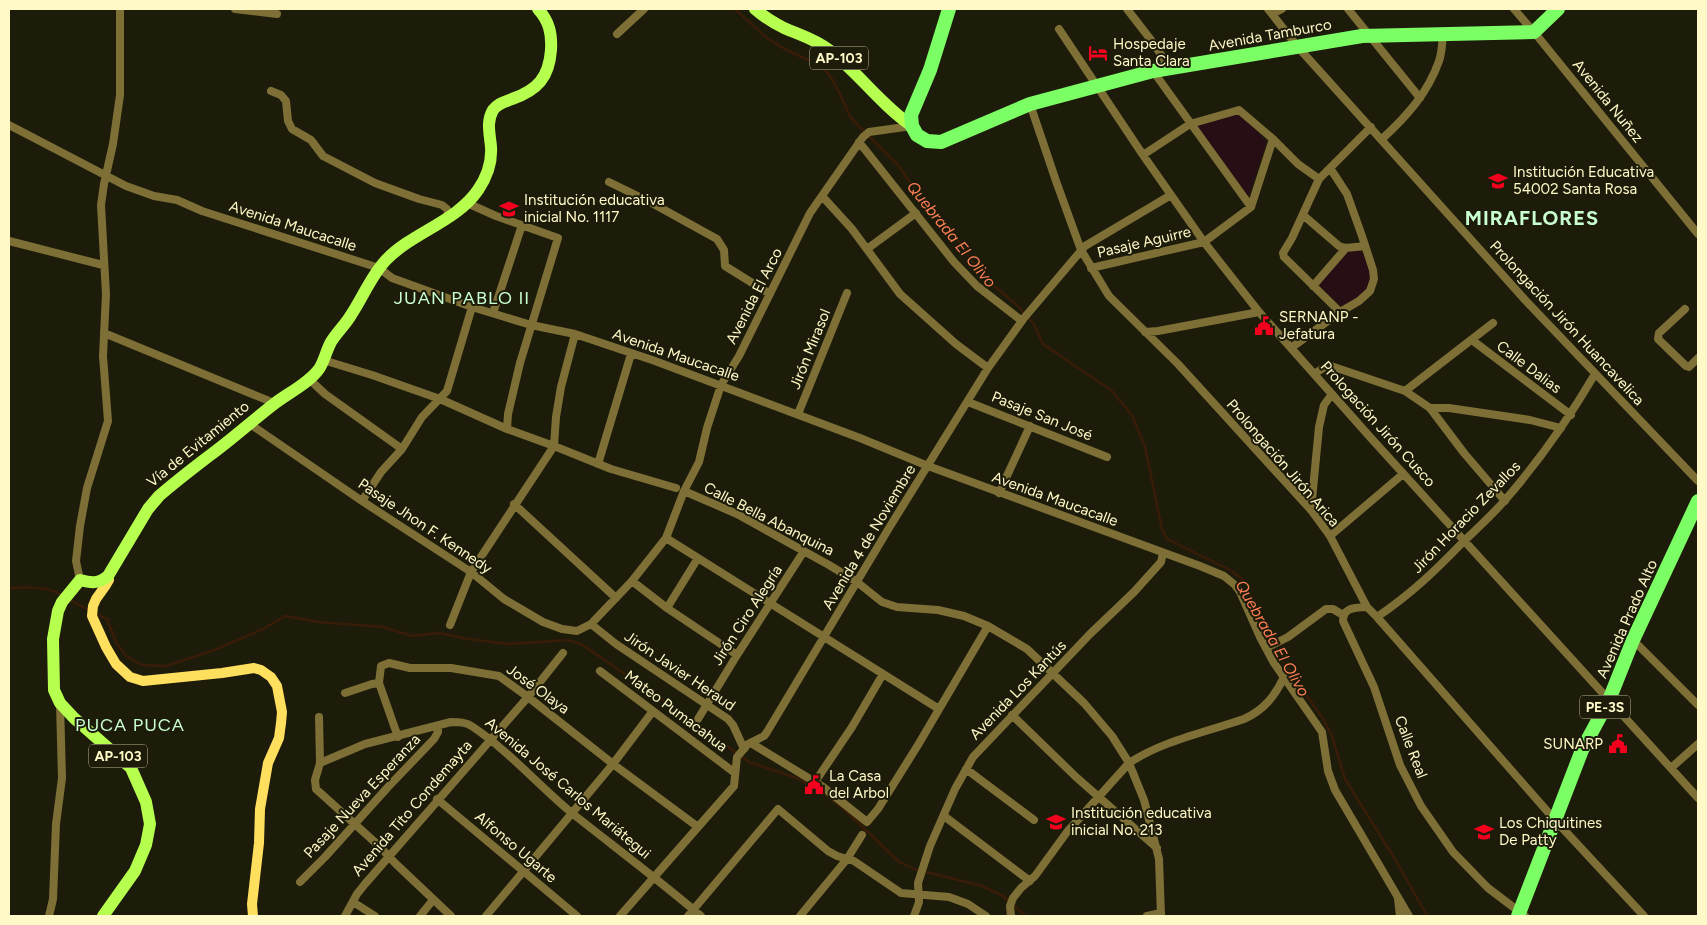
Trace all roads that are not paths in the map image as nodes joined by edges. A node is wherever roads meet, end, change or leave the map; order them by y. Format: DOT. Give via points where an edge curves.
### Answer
graph roads {
  1 [pos="120,9"];
  2 [pos="235,9"];
  3 [pos="538,9"];
  4 [pos="644,9"];
  5 [pos="755,9"];
  6 [pos="949,9"];
  7 [pos="1127,9"];
  8 [pos="1282,9"];
  9 [pos="1348,9"];
  10 [pos="1514,9"];
  11 [pos="1558,9"];
  12 [pos="1270,12"];
  13 [pos="277,14"];
  14 [pos="1059,29"];
  15 [pos="1534,32"];
  16 [pos="617,34"];
  17 [pos="1444,35"];
  18 [pos="1371,36"];
  19 [pos="1297,46"];
  20 [pos="1170,68"];
  21 [pos="1153,71"];
  22 [pos="1097,86"];
  23 [pos="271,91"];
  24 [pos="1420,98"];
  25 [pos="1030,104"];
  26 [pos="1190,124"];
  27 [pos="9,125"];
  28 [pos="912,126"];
  29 [pos="1370,126"];
  30 [pos="864,137"];
  31 [pos="1382,139"];
  32 [pos="1273,140"];
  33 [pos="1143,155"];
  34 [pos="1330,168"];
  35 [pos="106,176"];
  36 [pos="1319,179"];
  37 [pos="609,182"];
  38 [pos="1171,195"];
  39 [pos="822,196"];
  40 [pos="467,203"];
  41 [pos="1251,207"];
  42 [pos="916,213"];
  43 [pos="1303,215"];
  44 [pos="449,217"];
  45 [pos="522,225"];
  46 [pos="1698,234"];
  47 [pos="9,241"];
  48 [pos="1204,242"];
  49 [pos="1365,246"];
  50 [pos="1346,248"];
  51 [pos="867,250"];
  52 [pos="1081,250"];
  53 [pos="103,265"];
  54 [pos="379,268"];
  55 [pos="1091,268"];
  56 [pos="1313,286"];
  57 [pos="847,293"];
  58 [pos="770,294"];
  59 [pos="472,307"];
  60 [pos="1685,309"];
  61 [pos="1259,312"];
  62 [pos="1340,312"];
  63 [pos="492,313"];
  64 [pos="1023,319"];
  65 [pos="1493,323"];
  66 [pos="531,325"];
  67 [pos="1145,332"];
  68 [pos="104,333"];
  69 [pos="575,334"];
  70 [pos="1472,340"];
  71 [pos="1292,348"];
  72 [pos="631,354"];
  73 [pos="1698,358"];
  74 [pos="323,360"];
  75 [pos="988,368"];
  76 [pos="1314,374"];
  77 [pos="1595,374"];
  78 [pos="309,378"];
  79 [pos="721,385"];
  80 [pos="1405,392"];
  81 [pos="1332,394"];
  82 [pos="440,399"];
  83 [pos="968,402"];
  84 [pos="274,403"];
  85 [pos="1430,408"];
  86 [pos="798,414"];
  87 [pos="1570,415"];
  88 [pos="250,424"];
  89 [pos="1030,426"];
  90 [pos="1561,428"];
  91 [pos="507,430"];
  92 [pos="554,446"];
  93 [pos="402,449"];
  94 [pos="1107,457"];
  95 [pos="598,464"];
  96 [pos="928,466"];
  97 [pos="1403,474"];
  98 [pos="1698,481"];
  99 [pos="676,488"];
  100 [pos="684,491"];
  101 [pos="999,493"];
  102 [pos="1505,500"];
  103 [pos="362,501"];
  104 [pos="1698,501"];
  105 [pos="514,504"];
  106 [pos="1310,510"];
  107 [pos="1330,536"];
  108 [pos="666,538"];
  109 [pos="1464,541"];
  110 [pos="804,551"];
  111 [pos="1164,553"];
  112 [pos="698,558"];
  113 [pos="471,572"];
  114 [pos="108,576"];
  115 [pos="80,580"];
  116 [pos="632,581"];
  117 [pos="857,582"];
  118 [pos="616,598"];
  119 [pos="770,603"];
  120 [pos="1367,607"];
  121 [pos="667,608"];
  122 [pos="1343,615"];
  123 [pos="1377,617"];
  124 [pos="591,624"];
  125 [pos="450,625"];
  126 [pos="988,626"];
  127 [pos="824,637"];
  128 [pos="1633,640"];
  129 [pos="1271,646"];
  130 [pos="563,653"];
  131 [pos="737,654"];
  132 [pos="600,671"];
  133 [pos="883,674"];
  134 [pos="1053,674"];
  135 [pos="1284,677"];
  136 [pos="379,683"];
  137 [pos="345,693"];
  138 [pos="528,697"];
  139 [pos="1608,700"];
  140 [pos="60,703"];
  141 [pos="708,704"];
  142 [pos="1698,706"];
  143 [pos="939,709"];
  144 [pos="654,712"];
  145 [pos="1012,715"];
  146 [pos="319,717"];
  147 [pos="698,719"];
  148 [pos="438,726"];
  149 [pos="398,737"];
  150 [pos="490,739"];
  151 [pos="751,743"];
  152 [pos="1698,744"];
  153 [pos="743,749"];
  154 [pos="320,763"];
  155 [pos="1129,763"];
  156 [pos="613,764"];
  157 [pos="1671,768"];
  158 [pos="966,769"];
  159 [pos="735,773"];
  160 [pos="815,782"];
  161 [pos="1098,796"];
  162 [pos="1698,798"];
  163 [pos="438,800"];
  164 [pos="572,813"];
  165 [pos="944,816"];
  166 [pos="1554,819"];
  167 [pos="1034,820"];
  168 [pos="355,823"];
  169 [pos="698,827"];
  170 [pos="862,835"];
  171 [pos="1157,848"];
  172 [pos="389,857"];
  173 [pos="847,859"];
  174 [pos="524,872"];
  175 [pos="654,877"];
  176 [pos="1030,881"];
  177 [pos="300,882"];
  178 [pos="919,894"];
  179 [pos="1398,899"];
  180 [pos="434,900"];
  181 [pos="353,902"];
  182 [pos="694,910"];
  183 [pos="1161,915"];
  184 [pos="1521,915"];
  185 [pos="49,916"];
  186 [pos="102,916"];
  187 [pos="253,916"];
  188 [pos="345,916"];
  189 [pos="375,916"];
  190 [pos="420,916"];
  191 [pos="452,916"];
  192 [pos="486,916"];
  193 [pos="577,916"];
  194 [pos="620,916"];
  195 [pos="688,916"];
  196 [pos="701,916"];
  197 [pos="800,916"];
  198 [pos="914,916"];
  199 [pos="986,916"];
  200 [pos="1011,916"];
  201 [pos="1147,916"];
  202 [pos="1400,916"];
  203 [pos="1409,916"];
  204 [pos="1644,916"];
  1 -- 35 [label="street" via="120,95"];
  2 -- 13 [label="street"];
  3 -- 40 [label="main road, Vía de Evitamiento" via="551,30 547,73 534,89 498,104 493,111 488,126 491,148 488,170 478,191"];
  4 -- 16 [label="street"];
  5 -- 28 [label="main road, AP-103" via="783,28 805,35 826,48 884,104"];
  6 -- 28 [label="highway" via="930,70 911,115"];
  7 -- 20 [label="street"];
  8 -- 12 [label="street"];
  9 -- 18 [label="street"];
  10 -- 15 [label="street, Avenida Nuñez"];
  11 -- 15 [label="highway"];
  12 -- 19 [label="street, Prolongación Jirón Huancavelica"];
  14 -- 22 [label="street, Prologación Jirón Cusco"];
  15 -- 17 [label="highway, Avenida Tamburco"];
  15 -- 46 [label="street, Avenida Nuñez"];
  17 -- 18 [label="highway, Avenida Tamburco"];
  17 -- 24 [label="street" via="1440,60"];
  18 -- 19 [label="highway, Avenida Tamburco"];
  18 -- 24 [label="street"];
  19 -- 20 [label="highway, Avenida Tamburco"];
  19 -- 29 [label="street, Prolongación Jirón Huancavelica"];
  20 -- 21 [label="highway, Avenida Tamburco"];
  21 -- 22 [label="highway, Avenida Tamburco"];
  21 -- 26 [label="street"];
  22 -- 25 [label="highway, Avenida Tamburco"];
  22 -- 33 [label="street, Prologación Jirón Cusco"];
  23 -- 44 [label="street" via="286,101 292,129 311,140 323,156 376,183 442,205"];
  24 -- 31 [label="street"];
  25 -- 28 [label="highway, Avenida Tamburco" via="941,142 927,141 917,135"];
  25 -- 52 [label="street, Prolongación Jirón Arica"];
  26 -- 32 [label="street" via="1239,110"];
  26 -- 33 [label="street"];
  26 -- 41 [label="street"];
  27 -- 35 [label="street, Avenida Maucacalle"];
  28 -- 30 [label="street"];
  29 -- 31 [label="street, Prolongación Jirón Huancavelica"];
  29 -- 34 [label="street"];
  30 -- 39 [label="street, Avenida El Arco"];
  30 -- 42 [label="street"];
  31 -- 77 [label="street, Prolongación Jirón Huancavelica"];
  32 -- 36 [label="street"];
  32 -- 41 [label="street"];
  33 -- 38 [label="street, Prologación Jirón Cusco"];
  34 -- 36 [label="street"];
  34 -- 49 [label="street" via="1347,194"];
  35 -- 53 [label="street" via="101,205"];
  35 -- 54 [label="street, Avenida Maucacalle" via="154,196 177,200"];
  36 -- 43 [label="street"];
  37 -- 58 [label="street" via="717,239 724,250 725,266"];
  38 -- 48 [label="street, Prologación Jirón Cusco"];
  38 -- 52 [label="street, Avenida 4 de Noviembre"];
  39 -- 51 [label="street"];
  39 -- 58 [label="street, Avenida El Arco" via="810,213"];
  40 -- 44 [label="main road, Vía de Evitamiento"];
  40 -- 45 [label="street"];
  41 -- 48 [label="street"];
  42 -- 51 [label="street"];
  42 -- 64 [label="street" via="977,286"];
  43 -- 50 [label="street" via="1333,242"];
  43 -- 56 [label="street" via="1283,253"];
  44 -- 54 [label="main road, Vía de Evitamiento" via="416,237"];
  45 -- 63 [label="street"];
  45 -- 66 [label="street" via="558,238"];
  47 -- 53 [label="street"];
  48 -- 55 [label="street, Pasaje Aguirre"];
  48 -- 61 [label="street, Prologación Jirón Cusco"];
  49 -- 50 [label="street"];
  49 -- 62 [label="street" via="1374,279 1370,291"];
  50 -- 56 [label="street"];
  51 -- 75 [label="street" via="900,294"];
  52 -- 55 [label="street, Prolongación Jirón Arica"];
  52 -- 64 [label="street, Avenida 4 de Noviembre"];
  53 -- 68 [label="street" via="106,294"];
  54 -- 59 [label="street, Avenida Maucacalle" via="392,278"];
  54 -- 74 [label="main road, Vía de Evitamiento" via="333,338"];
  55 -- 67 [label="street, Prolongación Jirón Arica" via="1109,296"];
  56 -- 62 [label="street"];
  57 -- 86 [label="street, Jirón Mirasol"];
  58 -- 79 [label="street, Avenida El Arco"];
  59 -- 63 [label="street, Avenida Maucacalle"];
  59 -- 82 [label="street" via="447,391"];
  60 -- 73 [label="street" via="1659,333 1658,340 1686,366"];
  61 -- 67 [label="street"];
  61 -- 71 [label="street, Prologación Jirón Cusco"];
  62 -- 71 [label="street"];
  63 -- 66 [label="street, Avenida Maucacalle"];
  64 -- 75 [label="street, Avenida 4 de Noviembre"];
  65 -- 70 [label="street"];
  66 -- 69 [label="street, Avenida Maucacalle"];
  66 -- 91 [label="street" via="508,414"];
  67 -- 106 [label="street, Prolongación Jirón Arica"];
  68 -- 84 [label="street"];
  68 -- 115 [label="street" via="108,421 80,526 76,561"];
  69 -- 72 [label="street, Avenida Maucacalle"];
  69 -- 92 [label="street" via="561,387"];
  70 -- 80 [label="street"];
  70 -- 87 [label="street, Calle Dalias"];
  71 -- 76 [label="street, Prologación Jirón Cusco"];
  72 -- 79 [label="street, Avenida Maucacalle"];
  72 -- 95 [label="street"];
  74 -- 78 [label="main road, Vía de Evitamiento"];
  74 -- 82 [label="street"];
  75 -- 83 [label="street, Avenida 4 de Noviembre"];
  76 -- 80 [label="street" via="1328,365"];
  76 -- 81 [label="street, Prologación Jirón Cusco"];
  77 -- 87 [label="street, Jirón Horacio Zevallos"];
  77 -- 98 [label="street, Prolongación Jirón Huancavelica"];
  78 -- 84 [label="main road, Vía de Evitamiento"];
  78 -- 93 [label="street" via="325,394"];
  79 -- 86 [label="street, Avenida Maucacalle"];
  79 -- 100 [label="street, Avenida El Arco" via="699,462"];
  80 -- 85 [label="street"];
  81 -- 97 [label="street, Prologación Jirón Cusco"];
  81 -- 106 [label="street" via="1324,405"];
  82 -- 91 [label="street"];
  82 -- 93 [label="street" via="422,417"];
  83 -- 89 [label="street, Pasaje San José"];
  83 -- 96 [label="street, Avenida 4 de Noviembre"];
  84 -- 88 [label="main road, Vía de Evitamiento"];
  85 -- 90 [label="street" via="1530,420"];
  85 -- 102 [label="street"];
  86 -- 96 [label="street, Avenida Maucacalle"];
  87 -- 90 [label="street, Jirón Horacio Zevallos"];
  88 -- 103 [label="street, Pasaje Jhon F. Kennedy"];
  88 -- 114 [label="main road, Vía de Evitamiento" via="153,502"];
  89 -- 94 [label="street, Pasaje San José"];
  89 -- 101 [label="street"];
  90 -- 102 [label="street, Jirón Horacio Zevallos"];
  91 -- 92 [label="street"];
  92 -- 95 [label="street"];
  92 -- 105 [label="street"];
  93 -- 103 [label="street" via="381,472"];
  95 -- 99 [label="street"];
  96 -- 101 [label="street, Avenida Maucacalle"];
  96 -- 117 [label="street, Avenida 4 de Noviembre"];
  97 -- 107 [label="street"];
  97 -- 109 [label="street, Prologación Jirón Cusco"];
  100 -- 108 [label="street, Avenida El Arco"];
  100 -- 110 [label="street, Calle Bella Abanquina" via="737,514"];
  101 -- 111 [label="street, Avenida Maucacalle"];
  102 -- 109 [label="street, Jirón Horacio Zevallos"];
  103 -- 113 [label="street, Pasaje Jhon F. Kennedy"];
  104 -- 128 [label="highway, Avenida Prado Alto / PE-3S"];
  105 -- 113 [label="street"];
  105 -- 118 [label="street"];
  106 -- 107 [label="street, Prolongación Jirón Arica"];
  107 -- 120 [label="street, Prolongación Jirón Arica"];
  108 -- 112 [label="street"];
  108 -- 116 [label="street, Avenida El Arco"];
  109 -- 123 [label="street, Jirón Horacio Zevallos" via="1404,599"];
  109 -- 139 [label="street, Prologación Jirón Cusco"];
  110 -- 117 [label="street, Calle Bella Abanquina"];
  110 -- 119 [label="street, Jirón Ciro Alegría"];
  111 -- 129 [label="street, Avenida Maucacalle" via="1229,580 1240,592"];
  111 -- 134 [label="street, Avenida Los Kantús" via="1156,568"];
  112 -- 119 [label="street"];
  112 -- 121 [label="street"];
  113 -- 124 [label="street, Pasaje Jhon F. Kennedy" via="504,599 544,622 576,631"];
  113 -- 125 [label="street"];
  114 -- 115 [label="main road" via="91,583"];
  114 -- 187 [label="main road, Vía de Evitamiento" via="109,580 92,611 116,664 130,677 138,680 254,668 271,677 276,686 281,723 279,738 268,763 260,809"];
  115 -- 140 [label="main road, AP-103" via="66,597 56,620 53,683"];
  116 -- 118 [label="street, Avenida El Arco"];
  116 -- 121 [label="street"];
  117 -- 126 [label="street, Calle Bella Abanquina" via="889,606 951,613"];
  117 -- 127 [label="street, Avenida 4 de Noviembre"];
  118 -- 124 [label="street, Avenida El Arco"];
  119 -- 127 [label="street"];
  119 -- 131 [label="street, Jirón Ciro Alegría"];
  120 -- 122 [label="street" via="1352,608"];
  120 -- 123 [label="street, Prolongación Jirón Arica"];
  121 -- 131 [label="street"];
  122 -- 129 [label="street" via="1326,608"];
  122 -- 184 [label="street, Calle Real" via="1349,636 1374,687 1400,765 1421,806 1454,852 1488,888"];
  123 -- 166 [label="street, Prolongación Jirón Arica"];
  124 -- 141 [label="street, Jirón Javier Heraud" via="678,687"];
  126 -- 134 [label="street, Calle Bella Abanquina" via="1019,644"];
  126 -- 143 [label="street"];
  127 -- 133 [label="street"];
  127 -- 151 [label="street, Avenida 4 de Noviembre" via="768,732"];
  128 -- 139 [label="highway, Avenida Prado Alto / PE-3S"];
  128 -- 142 [label="street"];
  129 -- 135 [label="street, Avenida Maucacalle"];
  130 -- 138 [label="street, Avenida Tito Condemayta"];
  131 -- 141 [label="street, Jirón Ciro Alegría"];
  132 -- 144 [label="street, Mateo Pumacahua"];
  133 -- 143 [label="street"];
  133 -- 160 [label="street"];
  134 -- 145 [label="street, Avenida Los Kantús"];
  134 -- 155 [label="street, Calle Bella Abanquina" via="1095,716"];
  135 -- 155 [label="street" via="1272,698 1255,714 1166,745"];
  135 -- 179 [label="street, Avenida Maucacalle" via="1322,732 1330,780"];
  136 -- 137 [label="street"];
  136 -- 138 [label="street, José Olaya" via="381,666 385,664 451,668 499,676"];
  136 -- 149 [label="street"];
  138 -- 150 [label="street, Avenida Tito Condemayta"];
  138 -- 156 [label="street, José Olaya"];
  139 -- 157 [label="street, Prologación Jirón Cusco"];
  139 -- 166 [label="highway, Avenida Prado Alto / PE-3S" via="1582,750"];
  140 -- 185 [label="street" via="62,778"];
  140 -- 186 [label="main road, AP-103" via="131,768 149,813 150,833 142,858 126,886"];
  141 -- 147 [label="street, Jirón Ciro Alegría"];
  141 -- 153 [label="street, Jirón Javier Heraud" via="728,718"];
  143 -- 160 [label="street" via="886,797 867,822"];
  144 -- 156 [label="street"];
  144 -- 159 [label="street, Mateo Pumacahua"];
  145 -- 158 [label="street, Avenida Los Kantús"];
  145 -- 161 [label="street"];
  146 -- 154 [label="street"];
  148 -- 149 [label="street, Avenida José Carlos Mariátegui"];
  148 -- 150 [label="street, Avenida José Carlos Mariátegui" via="463,722"];
  148 -- 168 [label="street, Pasaje Nueva Esperanza" via="434,739"];
  149 -- 154 [label="street, Avenida José Carlos Mariátegui" via="365,744"];
  150 -- 163 [label="street, Avenida Tito Condemayta"];
  150 -- 164 [label="street, Avenida José Carlos Mariátegui"];
  151 -- 153 [label="street, Avenida 4 de Noviembre"];
  151 -- 160 [label="street"];
  152 -- 157 [label="street"];
  153 -- 159 [label="street, Avenida 4 de Noviembre" via="736,757"];
  154 -- 168 [label="street" via="316,790"];
  155 -- 161 [label="street"];
  155 -- 171 [label="street, Calle Bella Abanquina" via="1144,800"];
  156 -- 164 [label="street"];
  156 -- 169 [label="street, José Olaya"];
  157 -- 162 [label="street, Prologación Jirón Cusco"];
  158 -- 165 [label="street, Avenida Los Kantús"];
  158 -- 167 [label="street"];
  159 -- 169 [label="street, Avenida 4 de Noviembre" via="734,786"];
  161 -- 171 [label="street"];
  161 -- 176 [label="street"];
  163 -- 172 [label="street, Avenida Tito Condemayta"];
  163 -- 174 [label="street, Alfonso Ugarte"];
  164 -- 174 [label="street"];
  164 -- 175 [label="street, Avenida José Carlos Mariátegui"];
  165 -- 176 [label="street"];
  165 -- 178 [label="street, Avenida Los Kantús" via="918,883"];
  166 -- 184 [label="highway, Avenida Prado Alto / PE-3S"];
  166 -- 204 [label="street, Prolongación Jirón Arica"];
  168 -- 172 [label="street"];
  168 -- 177 [label="street, Pasaje Nueva Esperanza"];
  169 -- 175 [label="street, Avenida 4 de Noviembre"];
  170 -- 173 [label="street"];
  171 -- 183 [label="street, Calle Bella Abanquina"];
  172 -- 180 [label="street"];
  172 -- 181 [label="street, Avenida Tito Condemayta"];
  173 -- 178 [label="street" via="901,893"];
  173 -- 182 [label="street" via="828,851 778,809"];
  173 -- 197 [label="street"];
  174 -- 192 [label="street"];
  174 -- 193 [label="street, Alfonso Ugarte"];
  175 -- 182 [label="street, Avenida José Carlos Mariátegui"];
  175 -- 194 [label="street, Avenida 4 de Noviembre"];
  176 -- 200 [label="street" via="1014,898 1010,906"];
  178 -- 198 [label="street, Avenida Los Kantús"];
  178 -- 199 [label="street" via="949,897"];
  179 -- 202 [label="street"];
  179 -- 203 [label="street, Avenida Maucacalle"];
  180 -- 190 [label="street"];
  180 -- 191 [label="street"];
  181 -- 188 [label="street, Avenida Tito Condemayta"];
  181 -- 189 [label="street"];
  182 -- 195 [label="street"];
  182 -- 196 [label="street, Avenida José Carlos Mariátegui"];
  183 -- 201 [label="street"];
}
